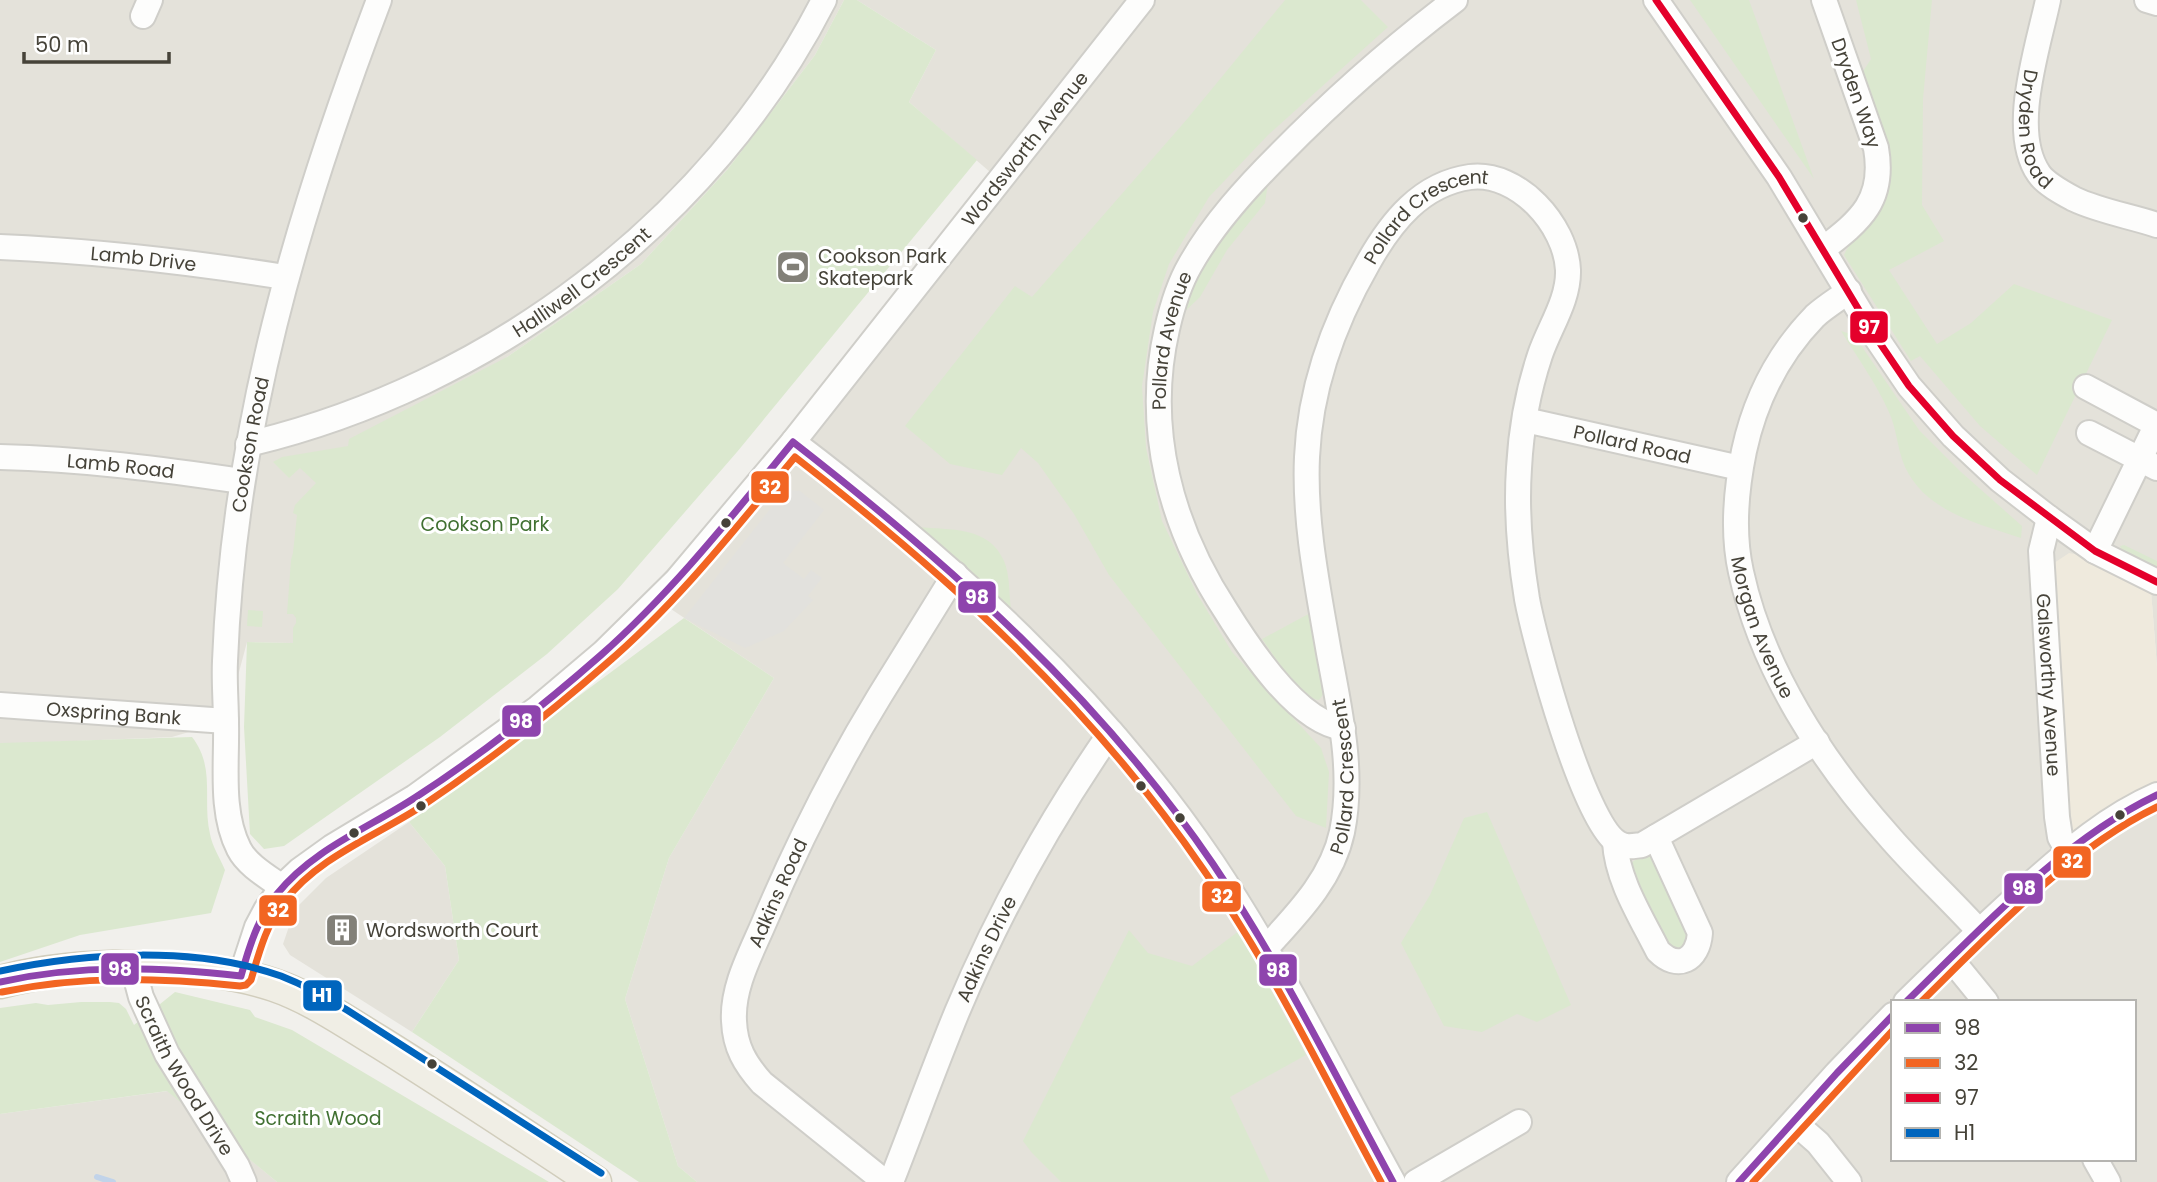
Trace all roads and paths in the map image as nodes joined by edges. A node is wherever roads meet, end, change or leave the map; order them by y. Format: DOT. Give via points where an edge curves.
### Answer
graph roads {
  1 [pos="379,0"];
  2 [pos="824,0"];
  3 [pos="1142,0"];
  4 [pos="1455,0"];
  5 [pos="1656,0"];
  6 [pos="1824,0"];
  7 [pos="2048,0"];
  8 [pos="2147,0"];
  9 [pos="2157,3"];
  10 [pos="2157,225"];
  11 [pos="0,247"];
  12 [pos="1823,249"];
  13 [pos="285,277"];
  14 [pos="1849,290"];
  15 [pos="2086,387"];
  16 [pos="1525,421"];
  17 [pos="2157,424"];
  18 [pos="2089,433"];
  19 [pos="793,442"];
  20 [pos="248,444"];
  21 [pos="0,457"];
  22 [pos="2148,463"];
  23 [pos="1740,468"];
  24 [pos="242,481"];
  25 [pos="2049,518"];
  26 [pos="2095,551"];
  27 [pos="955,574"];
  28 [pos="2157,582"];
  29 [pos="0,705"];
  30 [pos="226,721"];
  31 [pos="1343,728"];
  32 [pos="1111,732"];
  33 [pos="1817,742"];
  34 [pos="2157,795"];
  35 [pos="1656,837"];
  36 [pos="1615,842"];
  37 [pos="2068,851"];
  38 [pos="282,887"];
  39 [pos="1979,930"];
  40 [pos="1266,948"];
  41 [pos="1951,959"];
  42 [pos="133,967"];
  43 [pos="241,976"];
  44 [pos="0,982"];
  45 [pos="1908,1000"];
  46 [pos="1984,1000"];
  47 [pos="1891,1017"];
  48 [pos="1519,1122"];
  49 [pos="1794,1122"];
  50 [pos="2096,1161"];
  51 [pos="244,1182"];
  52 [pos="595,1182"];
  53 [pos="885,1182"];
  54 [pos="891,1182"];
  55 [pos="1393,1182"];
  56 [pos="1416,1182"];
  57 [pos="1739,1182"];
  58 [pos="1849,1182"];
  59 [pos="2108,1182"];
  1 -- 13 [label="street, Cookson Road" via="318,165"];
  2 -- 20 [label="street, Halliwell Crescent" via="771,88 702,176 615,258 550,309 493,346 411,387 346,416"];
  3 -- 19 [label="street, Wordsworth Avenue"];
  4 -- 31 [label="street, Pollard Avenue" via="1379,61 1255,179 1189,265 1162,351 1160,445 1180,524 1204,579 1271,675 1310,713 1329,726"];
  5 -- 12 [label="street" via="1779,177"];
  6 -- 12 [label="street, Dryden Way" via="1880,167 1864,214"];
  7 -- 10 [label="street, Dryden Road" via="2026,104 2024,130 2033,162 2040,176 2076,200"];
  8 -- 9 [label="street"];
  11 -- 13 [label="street, Lamb Drive" via="159,259"];
  12 -- 14 [label="street"];
  13 -- 20 [label="street, Cookson Road"];
  14 -- 23 [label="street, Morgan Avenue" via="1816,315 1768,379 1750,422"];
  14 -- 25 [label="street" via="1909,386 1953,436"];
  15 -- 17 [label="street"];
  16 -- 23 [label="street, Pollard Road"];
  16 -- 31 [label="street, Pollard Crescent" via="1540,353 1565,292 1568,269 1563,247 1552,223 1518,189 1476,176 1452,181 1428,191 1381,239 1329,346 1312,410 1307,460 1311,532"];
  16 -- 36 [label="street, Pollard Crescent" via="1519,531 1528,601 1559,720 1582,782"];
  17 -- 22 [label="street"];
  18 -- 22 [label="street"];
  19 -- 27 [label="street"];
  19 -- 38 [label="street, Wordsworth Avenue" via="697,557 603,653 471,758 332,847"];
  20 -- 24 [label="street, Cookson Road"];
  21 -- 24 [label="street, Lamb Road" via="148,467"];
  22 -- 26 [label="street"];
  23 -- 33 [label="street, Morgan Avenue" via="1735,515 1740,570 1782,682"];
  24 -- 30 [label="street, Cookson Road" via="225,650"];
  25 -- 26 [label="street"];
  25 -- 37 [label="street, Galsworthy Avenue" via="2040,551 2057,817"];
  26 -- 28 [label="street"];
  27 -- 32 [label="street" via="1005,619"];
  27 -- 53 [label="street, Adkins Road" via="826,792 778,889 735,1001 733,1020 745,1064 762,1083"];
  29 -- 30 [label="street, Oxspring Bank"];
  30 -- 38 [label="street, Cookson Road" via="232,830 240,851"];
  31 -- 40 [label="street, Pollard Crescent" via="1347,787 1342,833 1331,865"];
  32 -- 40 [label="street" via="1164,796"];
  32 -- 54 [label="street, Adkins Drive" via="1068,794 995,929 957,1011"];
  33 -- 35 [label="street"];
  33 -- 39 [label="street, Morgan Avenue" via="1887,835"];
  34 -- 37 [label="street"];
  35 -- 36 [label="street" via="1629,847"];
  35 -- 36 [label="street, Pollard Crescent" via="1700,933 1695,953 1686,960 1675,962 1658,951 1626,885"];
  37 -- 39 [label="street"];
  38 -- 43 [label="street, Wordsworth Avenue" via="257,927"];
  39 -- 41 [label="street"];
  40 -- 55 [label="street"];
  41 -- 45 [label="street"];
  41 -- 46 [label="street"];
  42 -- 43 [label="main road"];
  42 -- 44 [label="main road" via="85,968"];
  42 -- 51 [label="street, Scraith Wood Drive" via="166,1054"];
  43 -- 52 [label="main road" via="311,1000"];
  47 -- 49 [label="street"];
  48 -- 56 [label="street"];
  49 -- 57 [label="street"];
  49 -- 58 [label="street" via="1818,1143"];
  50 -- 59 [label="street"];
}
